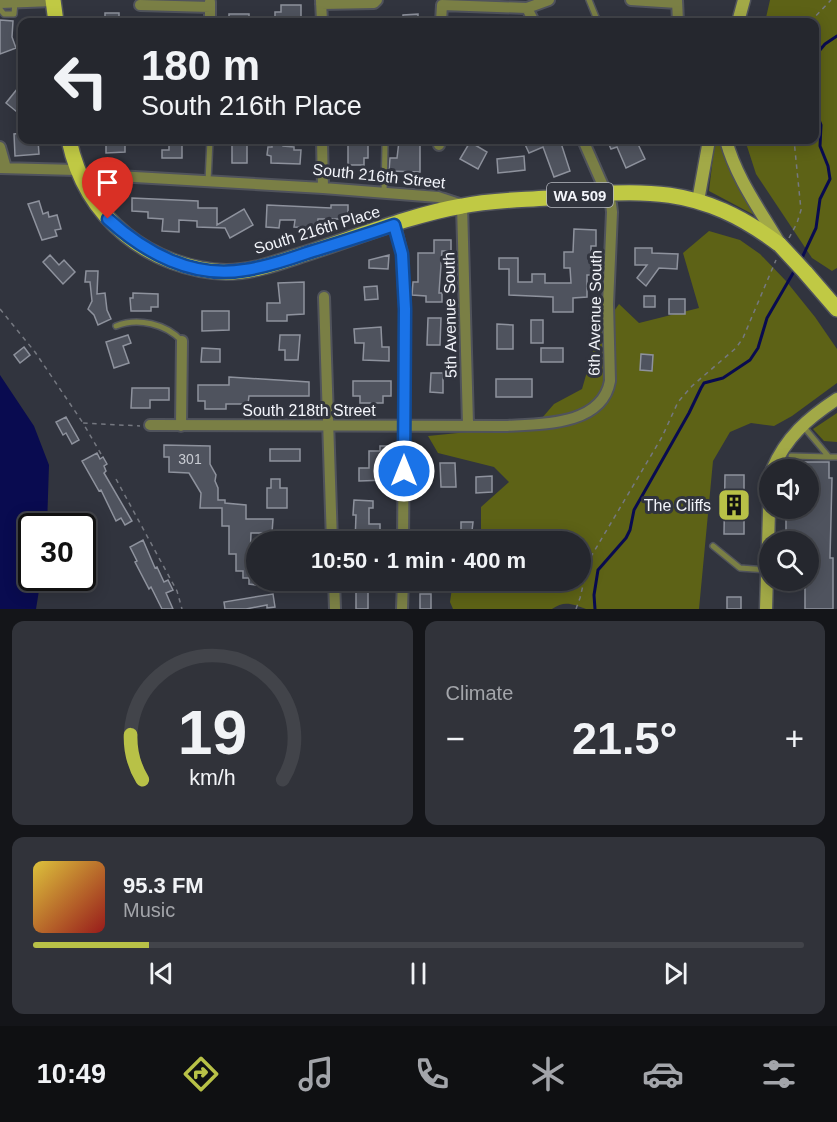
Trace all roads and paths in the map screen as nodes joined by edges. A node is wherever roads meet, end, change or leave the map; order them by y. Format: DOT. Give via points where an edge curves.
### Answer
graph roads {
  1 [pos="53,0"];
  2 [pos="377,0"];
  3 [pos="549,0"];
  4 [pos="589,0"];
  5 [pos="631,0"];
  6 [pos="744,0"];
  7 [pos="831,0"];
  8 [pos="15,2"];
  9 [pos="321,2"];
  10 [pos="677,2"];
  11 [pos="0,3"];
  12 [pos="210,3"];
  13 [pos="140,5"];
  14 [pos="528,8"];
  15 [pos="0,9"];
  16 [pos="55,18"];
  17 [pos="321,18"];
  18 [pos="441,18"];
  19 [pos="532,18"];
  20 [pos="596,18"];
  21 [pos="678,18"];
  22 [pos="739,18"];
  23 [pos="814,18"];
  24 [pos="70,144"];
  25 [pos="210,144"];
  26 [pos="322,144"];
  27 [pos="385,144"];
  28 [pos="585,144"];
  29 [pos="708,144"];
  30 [pos="727,144"];
  31 [pos="794,144"];
  32 [pos="0,147"];
  33 [pos="3,168"];
  34 [pos="77,170"];
  35 [pos="100,175"];
  36 [pos="208,181"];
  37 [pos="322,188"];
  38 [pos="384,193"];
  39 [pos="606,193"];
  40 [pos="698,201"];
  41 [pos="462,206"];
  42 [pos="394,225"];
  43 [pos="781,249"];
  44 [pos="324,297"];
  45 [pos="0,309"];
  46 [pos="837,309"];
  47 [pos="116,326"];
  48 [pos="182,341"];
  49 [pos="837,399"];
  50 [pos="83,423"];
  51 [pos="468,424"];
  52 [pos="150,425"];
  53 [pos="327,425"];
  54 [pos="404,425"];
  55 [pos="802,425"];
  56 [pos="181,426"];
  57 [pos="101,454"];
  58 [pos="792,456"];
  59 [pos="829,457"];
  60 [pos="837,457"];
  61 [pos="778,459"];
  62 [pos="116,479"];
  63 [pos="332,531"];
  64 [pos="404,531"];
  65 [pos="713,546"];
  66 [pos="759,569"];
  67 [pos="334,591"];
  68 [pos="403,591"];
  69 [pos="766,591"];
  70 [pos="182,609"];
  71 [pos="335,609"];
  72 [pos="402,609"];
  73 [pos="576,609"];
  74 [pos="766,609"];
  1 -- 8 [label="street"];
  1 -- 16 [label="main road"];
  2 -- 9 [label="street"];
  3 -- 14 [label="street"];
  4 -- 20 [label="lane"];
  5 -- 10 [label="street"];
  6 -- 22 [label="main road"];
  7 -- 23 [label="path"];
  8 -- 11 [label="street"];
  8 -- 15 [label="lane" via="14,14 4,14"];
  9 -- 17 [label="street"];
  10 -- 21 [label="street"];
  12 -- 13 [label="street"];
  14 -- 18 [label="street" via="441,5"];
  14 -- 19 [label="street"];
  24 -- 34 [label="main road, WA 509"];
  25 -- 36 [label="lane"];
  26 -- 37 [label="street"];
  27 -- 38 [label="lane"];
  28 -- 39 [label="street, 6th Avenue South"];
  29 -- 40 [label="main road"];
  30 -- 43 [label="main road" via="745,188"];
  31 -- 43 [label="path" via="801,210"];
  32 -- 33 [label="street"];
  33 -- 34 [label="street"];
  34 -- 42 [label="main road, South 216th Place / WA 509" via="86,190 108,219 135,243 180,264 203,269 245,271"];
  35 -- 36 [label="street, South 216th Street"];
  36 -- 37 [label="street, South 216th Street"];
  37 -- 38 [label="street, South 216th Street"];
  38 -- 41 [label="street, South 216th Street" via="438,197"];
  39 -- 40 [label="main road, South 216th Street / WA 509" via="652,192"];
  39 -- 41 [label="main road, South 216th Street / WA 509"];
  39 -- 51 [label="street, 6th Avenue South" via="612,212 610,381 604,399 563,422"];
  40 -- 43 [label="main road, South 216th Street / WA 509" via="755,226"];
  41 -- 42 [label="main road, South 216th Place / WA 509"];
  41 -- 51 [label="street, 5th Avenue South"];
  42 -- 54 [label="street" via="402,254 405,309"];
  43 -- 46 [label="main road, WA 509, bridge"];
  43 -- 73 [label="path" via="743,338 678,402 662,437 589,560"];
  44 -- 53 [label="street"];
  45 -- 50 [label="path"];
  47 -- 48 [label="lane" via="129,322 158,325"];
  48 -- 56 [label="street"];
  49 -- 55 [label="main road"];
  50 -- 52 [label="path" via="137,424 150,433"];
  50 -- 57 [label="path"];
  51 -- 54 [label="street, South 218th Street"];
  52 -- 56 [label="street, South 218th Street"];
  53 -- 54 [label="street, South 218th Street"];
  53 -- 56 [label="street, South 218th Street"];
  53 -- 63 [label="street"];
  54 -- 64 [label="street"];
  55 -- 59 [label="lane"];
  55 -- 61 [label="main road"];
  58 -- 59 [label="lane"];
  59 -- 60 [label="lane"];
  62 -- 70 [label="path" via="177,591"];
  65 -- 66 [label="lane" via="740,568"];
  67 -- 71 [label="street"];
  68 -- 72 [label="street"];
  69 -- 74 [label="main road"];
}
